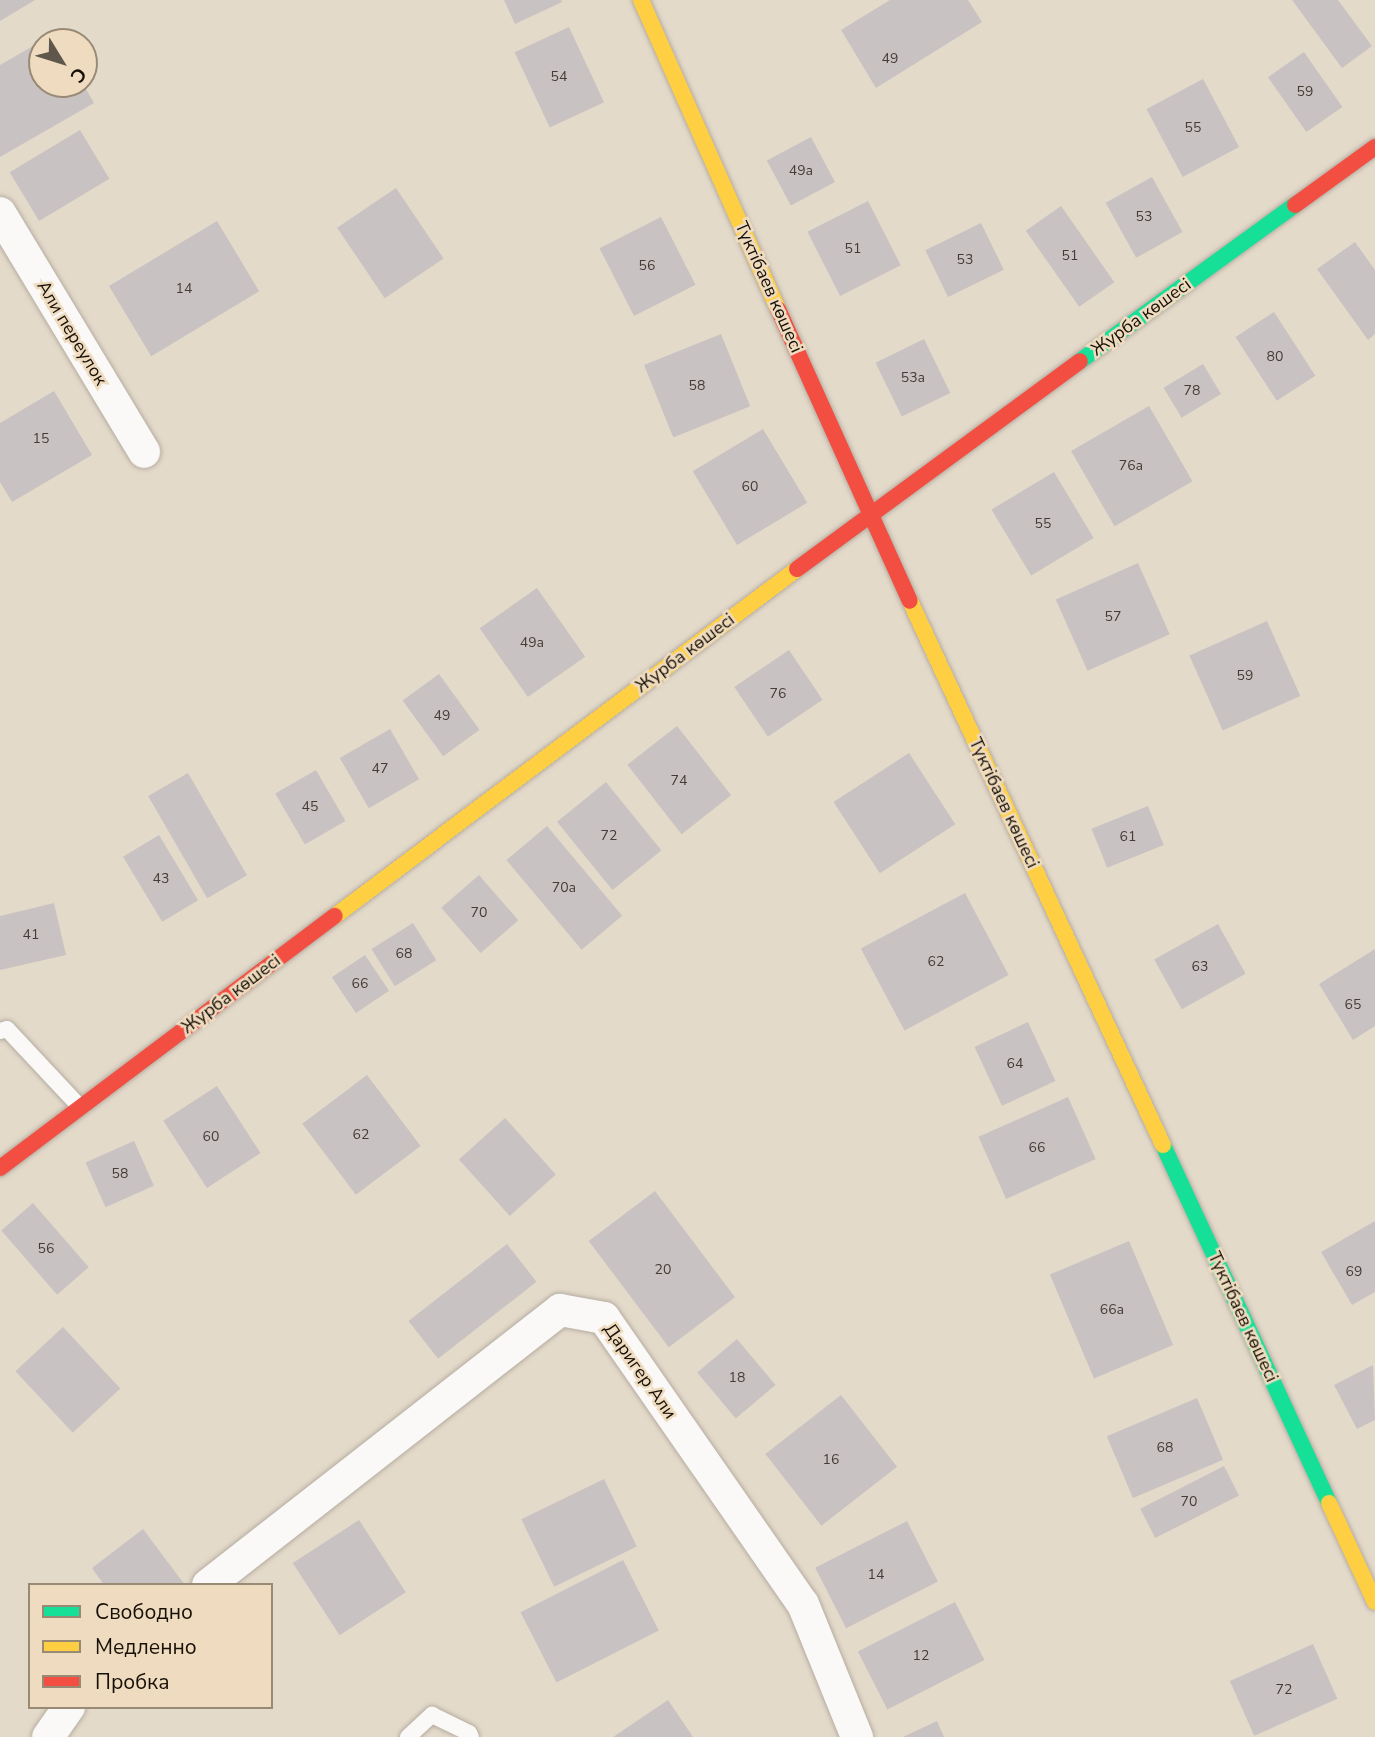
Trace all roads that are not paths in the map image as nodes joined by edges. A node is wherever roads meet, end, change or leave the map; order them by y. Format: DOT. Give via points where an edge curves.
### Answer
graph roads {
  1 [pos="641,0"];
  2 [pos="1375,147"];
  3 [pos="0,213"];
  4 [pos="144,452"];
  5 [pos="870,514"];
  6 [pos="0,1031"];
  7 [pos="80,1107"];
  8 [pos="0,1168"];
  9 [pos="211,1583"];
  10 [pos="1375,1602"];
  11 [pos="68,1709"];
  12 [pos="48,1737"];
  13 [pos="408,1737"];
  14 [pos="471,1737"];
  15 [pos="857,1737"];
  1 -- 5 [label="street, Түктібаев көшесі"];
  2 -- 5 [label="street, Журба көшесі"];
  3 -- 4 [label="street, Али переулок"];
  5 -- 7 [label="street, Журба көшесі"];
  5 -- 10 [label="street, Түктібаев көшесі"];
  6 -- 7 [label="lane" via="7,1029"];
  7 -- 8 [label="street, Журба көшесі"];
  9 -- 15 [label="street, Даригер Али" via="559,1310 604,1318 803,1604"];
  11 -- 12 [label="street"];
  13 -- 14 [label="lane" via="432,1715"];
}
